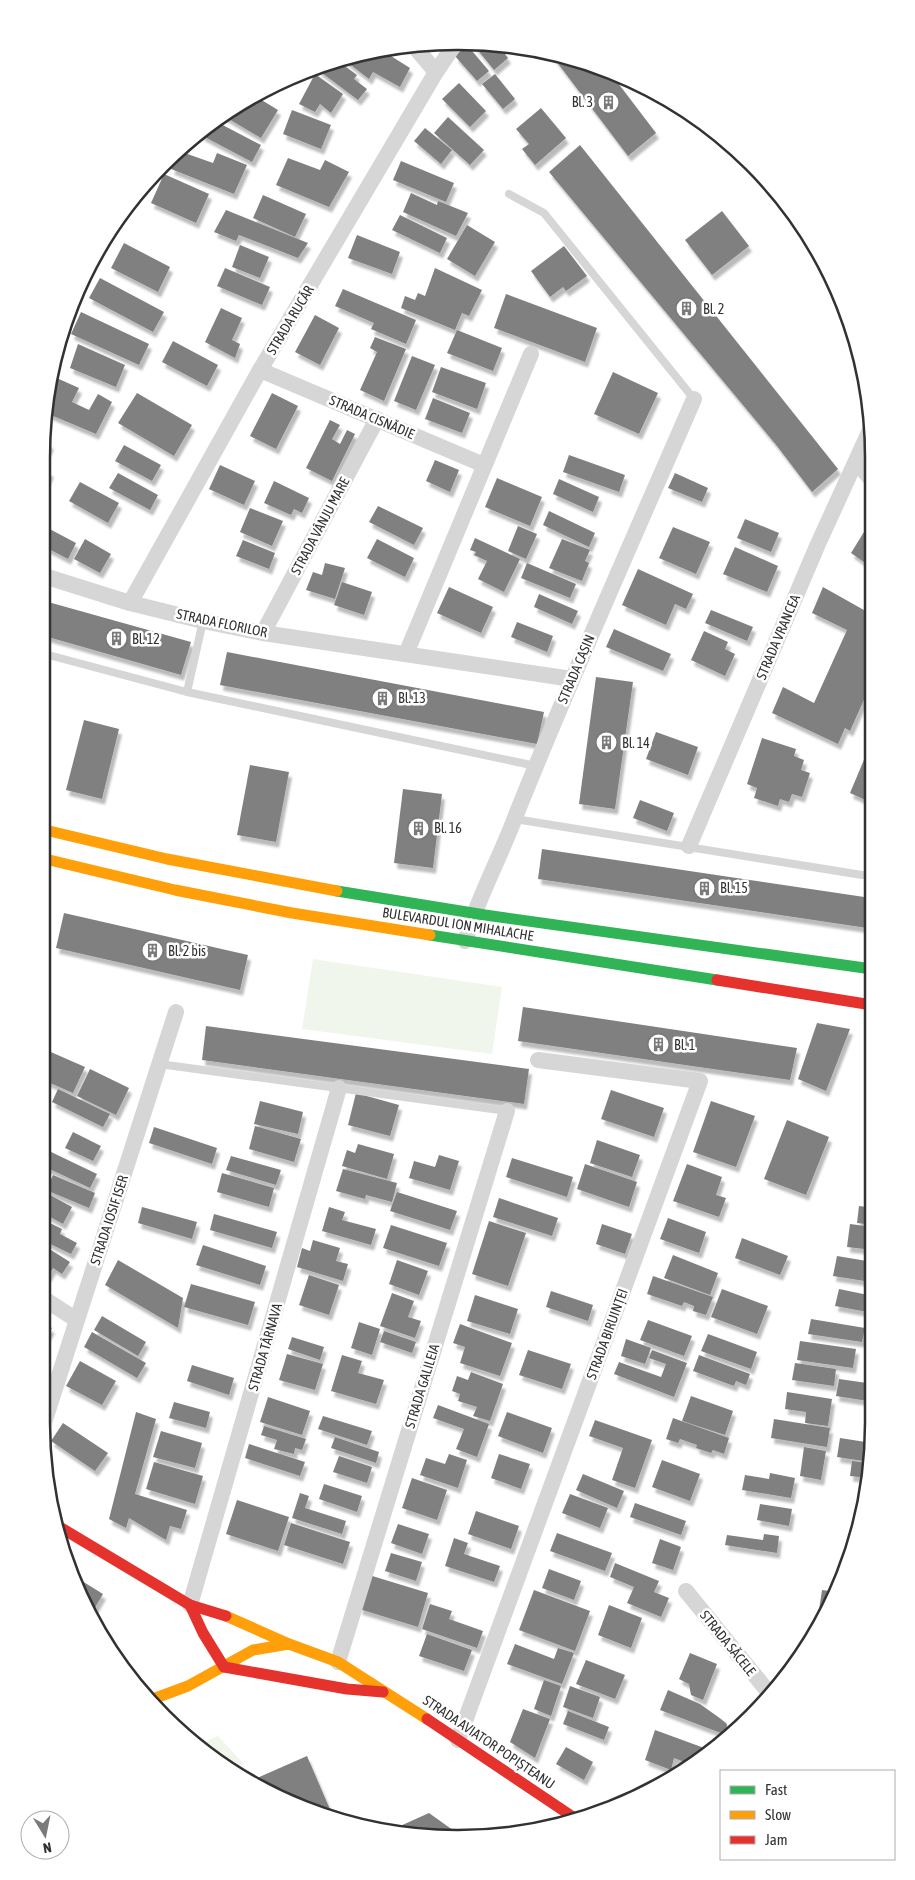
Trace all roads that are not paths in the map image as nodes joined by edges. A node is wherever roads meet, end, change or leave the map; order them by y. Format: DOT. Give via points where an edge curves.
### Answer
graph roads {
  1 [pos="451,50"];
  2 [pos="419,52"];
  3 [pos="436,72"];
  4 [pos="509,194"];
  5 [pos="531,354"];
  6 [pos="260,370"];
  7 [pos="694,399"];
  8 [pos="377,419"];
  9 [pos="864,443"];
  10 [pos="856,462"];
  11 [pos="484,465"];
  12 [pos="865,472"];
  13 [pos="50,578"];
  14 [pos="130,603"];
  15 [pos="202,621"];
  16 [pos="263,633"];
  17 [pos="406,654"];
  18 [pos="50,656"];
  19 [pos="572,679"];
  20 [pos="186,692"];
  21 [pos="536,766"];
  22 [pos="515,819"];
  23 [pos="50,831"];
  24 [pos="689,846"];
  25 [pos="50,860"];
  26 [pos="862,875"];
  27 [pos="473,913"];
  28 [pos="465,941"];
  29 [pos="865,968"];
  30 [pos="865,1004"];
  31 [pos="176,1012"];
  32 [pos="538,1060"];
  33 [pos="159,1064"];
  34 [pos="339,1088"];
  35 [pos="508,1111"];
  36 [pos="50,1303"];
  37 [pos="77,1320"];
  38 [pos="50,1384"];
  39 [pos="65,1530"];
  40 [pos="686,1592"];
  41 [pos="190,1605"];
  42 [pos="230,1618"];
  43 [pos="235,1633"];
  44 [pos="289,1644"];
  45 [pos="233,1649"];
  46 [pos="338,1662"];
  47 [pos="224,1667"];
  48 [pos="766,1689"];
  49 [pos="388,1693"];
  50 [pos="157,1697"];
  51 [pos="458,1740"];
  52 [pos="568,1814"];
  1 -- 3 [label="street, STRADA RUCĂR"];
  2 -- 3 [label="street"];
  3 -- 6 [label="street, STRADA RUCĂR"];
  4 -- 7 [label="lane" via="544,213"];
  5 -- 11 [label="street"];
  6 -- 8 [label="street, STRADA CISNĂDIE"];
  6 -- 14 [label="street, STRADA RUCĂR"];
  7 -- 19 [label="street, STRADA CAȘIN"];
  8 -- 11 [label="street, STRADA CISNĂDIE"];
  8 -- 16 [label="street, STRADA VÂNJU MARE"];
  9 -- 10 [label="street, STRADA VRANCEA"];
  10 -- 12 [label="street"];
  10 -- 24 [label="street, STRADA VRANCEA"];
  11 -- 17 [label="street"];
  13 -- 14 [label="street, STRADA FLORILOR"];
  14 -- 15 [label="street, STRADA FLORILOR"];
  15 -- 16 [label="street, STRADA FLORILOR"];
  15 -- 20 [label="lane"];
  16 -- 17 [label="street, STRADA FLORILOR"];
  17 -- 19 [label="street, STRADA FLORILOR"];
  18 -- 20 [label="lane"];
  19 -- 21 [label="street, STRADA CAȘIN"];
  20 -- 21 [label="lane"];
  21 -- 22 [label="street, STRADA CAȘIN"];
  22 -- 24 [label="lane"];
  22 -- 27 [label="street, STRADA CAȘIN"];
  23 -- 27 [label="main road, BULEVARDUL ION MIHALACHE" via="252,877"];
  24 -- 26 [label="lane"];
  25 -- 28 [label="main road, BULEVARDUL ION MIHALACHE" via="262,908"];
  27 -- 28 [label="street, STRADA CAȘIN"];
  27 -- 29 [label="main road, BULEVARDUL ION MIHALACHE"];
  28 -- 30 [label="main road, BULEVARDUL ION MIHALACHE"];
  31 -- 33 [label="street, STRADA IOSIF ISER"];
  32 -- 51 [label="street, STRADA BIRUINȚEI" via="700,1081"];
  33 -- 34 [label="lane"];
  33 -- 37 [label="street, STRADA IOSIF ISER"];
  34 -- 35 [label="lane"];
  34 -- 41 [label="street, STRADA TÂRNAVA"];
  35 -- 46 [label="street, STRADA GALILEIA"];
  36 -- 37 [label="street"];
  37 -- 38 [label="street, STRADA IOSIF ISER"];
  39 -- 41 [label="main road, STRADA AVIATOR POPIȘTEANU"];
  40 -- 48 [label="street, STRADA SĂCELE"];
  41 -- 42 [label="main road, STRADA AVIATOR POPIȘTEANU"];
  41 -- 47 [label="main road"];
  42 -- 43 [label="main road"];
  42 -- 44 [label="main road, STRADA AVIATOR POPIȘTEANU"];
  44 -- 46 [label="main road, STRADA AVIATOR POPIȘTEANU"];
  44 -- 47 [label="main road" via="253,1650"];
  45 -- 47 [label="main road"];
  46 -- 49 [label="main road, STRADA AVIATOR POPIȘTEANU"];
  47 -- 49 [label="main road, STRADA AVIATOR POPIȘTEANU"];
  47 -- 50 [label="main road"];
  49 -- 51 [label="main road, STRADA AVIATOR POPIȘTEANU"];
  51 -- 52 [label="main road, STRADA AVIATOR POPIȘTEANU"];
}
